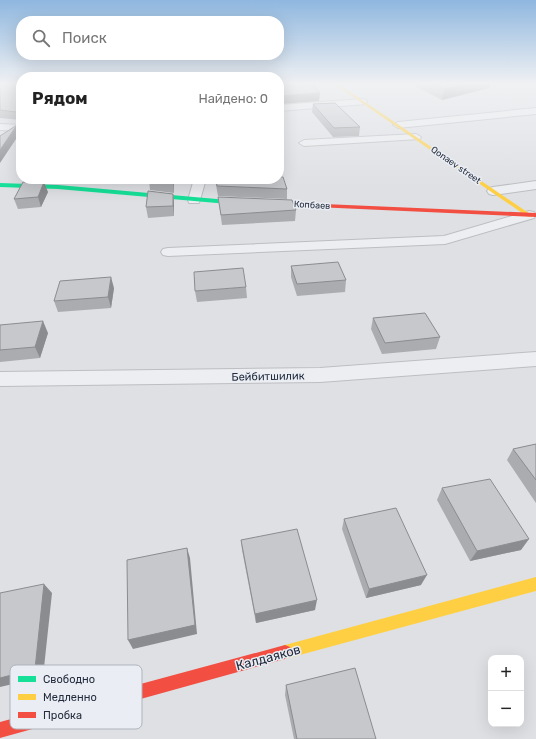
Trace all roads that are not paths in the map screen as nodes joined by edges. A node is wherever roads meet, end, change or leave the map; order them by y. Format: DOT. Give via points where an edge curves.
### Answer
graph roads {
  1 [pos="387,117"];
  2 [pos="472,117"];
  3 [pos="398,125"];
  4 [pos="0,127"];
  5 [pos="16,128"];
  6 [pos="416,137"];
  7 [pos="304,143"];
  8 [pos="199,184"];
  9 [pos="0,185"];
  10 [pos="536,185"];
  11 [pos="493,191"];
  12 [pos="194,200"];
  13 [pos="534,217"];
  14 [pos="168,252"];
  15 [pos="536,358"];
  16 [pos="0,379"];
  17 [pos="536,584"];
  18 [pos="142,694"];
  19 [pos="17,729"];
  20 [pos="3,733"];
  1 -- 3 [label="street, Qonaev street"];
  2 -- 3 [label="street"];
  3 -- 6 [label="street, Qonaev street"];
  4 -- 5 [label="street"];
  6 -- 7 [label="street"];
  6 -- 11 [label="street, Qonaev street"];
  8 -- 12 [label="street"];
  9 -- 12 [label="street, Копбаев"];
  10 -- 11 [label="street"];
  11 -- 13 [label="street, Qonaev street"];
  12 -- 13 [label="street, Копбаев"];
  13 -- 14 [label="street" via="445,240"];
  15 -- 16 [label="street, Бейбитшилик" via="320,375"];
  17 -- 18 [label="street, Калдаяков"];
  19 -- 20 [label="street, Калдаяков"];
}
